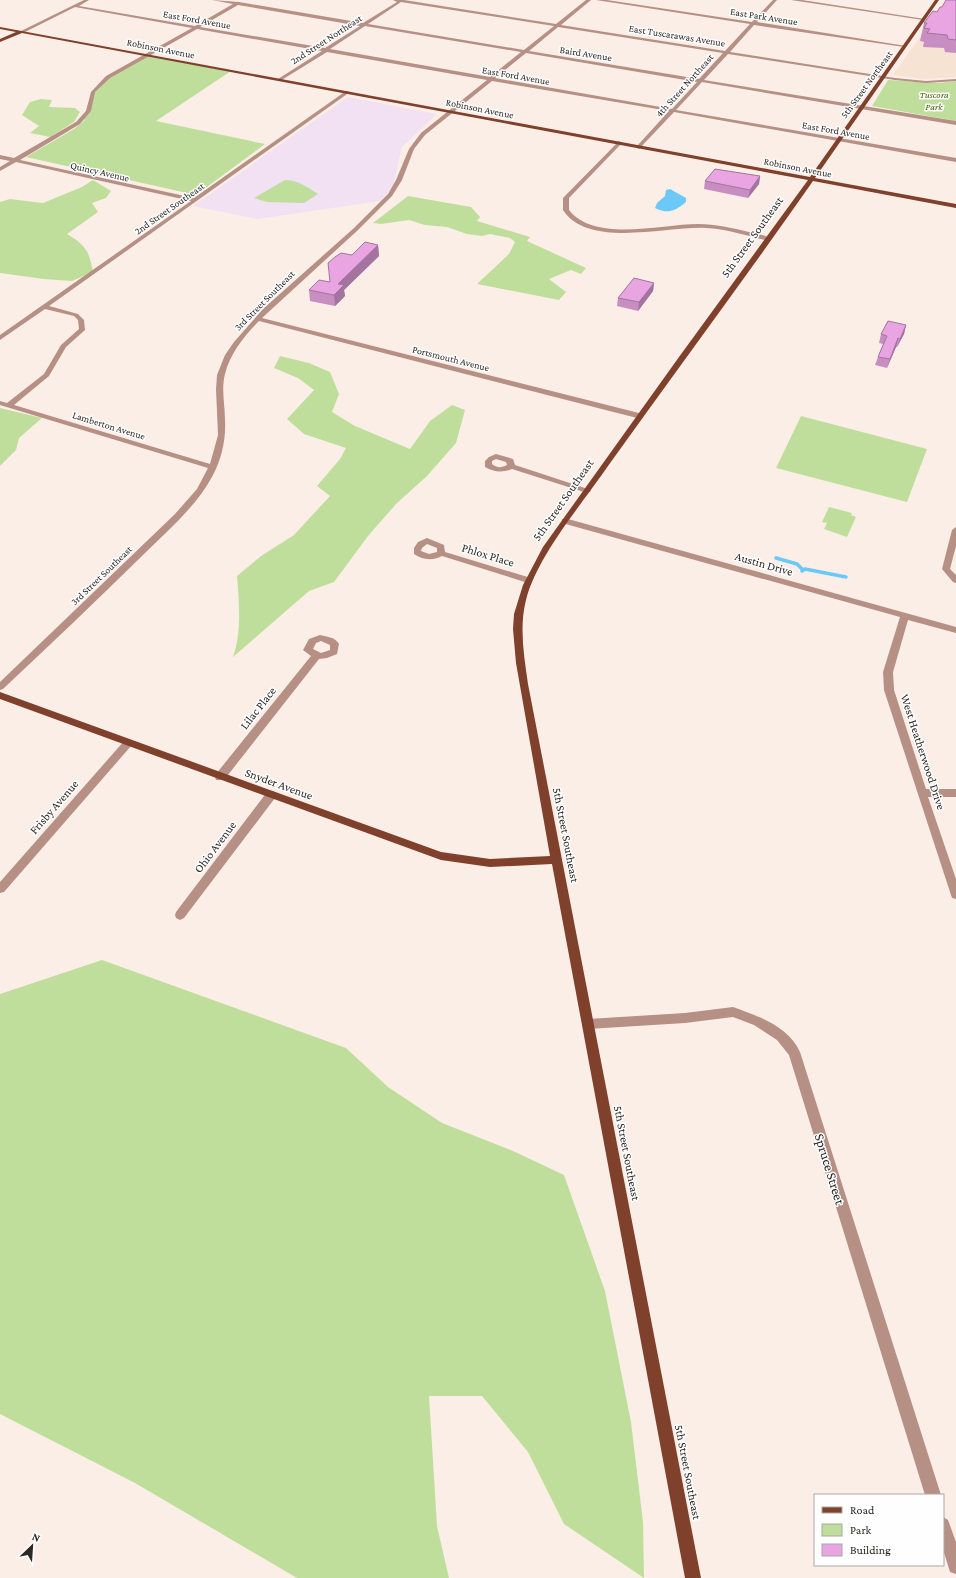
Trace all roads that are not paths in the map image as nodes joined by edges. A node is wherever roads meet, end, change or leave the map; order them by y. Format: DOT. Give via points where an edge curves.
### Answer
graph roads {
  1 [pos="87,0"];
  2 [pos="214,0"];
  3 [pos="245,0"];
  4 [pos="395,0"];
  5 [pos="401,0"];
  6 [pos="589,0"];
  7 [pos="598,0"];
  8 [pos="775,0"];
  9 [pos="793,0"];
  10 [pos="937,0"];
  11 [pos="238,4"];
  12 [pos="74,6"];
  13 [pos="923,19"];
  14 [pos="753,23"];
  15 [pos="364,25"];
  16 [pos="557,26"];
  17 [pos="0,28"];
  18 [pos="195,28"];
  19 [pos="21,32"];
  20 [pos="0,41"];
  21 [pos="904,46"];
  22 [pos="325,50"];
  23 [pos="525,52"];
  24 [pos="726,52"];
  25 [pos="147,55"];
  26 [pos="882,77"];
  27 [pos="491,79"];
  28 [pos="280,80"];
  29 [pos="700,80"];
  30 [pos="956,80"];
  31 [pos="348,92"];
  32 [pos="860,107"];
  33 [pos="673,111"];
  34 [pos="451,112"];
  35 [pos="956,123"];
  36 [pos="837,140"];
  37 [pos="619,143"];
  38 [pos="639,147"];
  39 [pos="0,157"];
  40 [pos="956,160"];
  41 [pos="15,161"];
  42 [pos="0,169"];
  43 [pos="810,178"];
  44 [pos="196,200"];
  45 [pos="956,206"];
  46 [pos="769,239"];
  47 [pos="43,307"];
  48 [pos="258,319"];
  49 [pos="0,338"];
  50 [pos="0,403"];
  51 [pos="8,406"];
  52 [pos="640,416"];
  53 [pos="212,466"];
  54 [pos="511,466"];
  55 [pos="587,490"];
  56 [pos="565,521"];
  57 [pos="956,530"];
  58 [pos="441,553"];
  59 [pos="528,580"];
  60 [pos="956,580"];
  61 [pos="905,616"];
  62 [pos="956,630"];
  63 [pos="316,656"];
  64 [pos="0,686"];
  65 [pos="0,695"];
  66 [pos="128,743"];
  67 [pos="220,777"];
  68 [pos="922,793"];
  69 [pos="956,793"];
  70 [pos="271,795"];
  71 [pos="556,860"];
  72 [pos="0,889"];
  73 [pos="956,895"];
  74 [pos="180,915"];
  75 [pos="588,1024"];
  76 [pos="933,1494"];
  77 [pos="944,1528"];
  78 [pos="956,1566"];
  79 [pos="693,1578"];
  1 -- 12 [label="street"];
  2 -- 11 [label="street, Baird Avenue"];
  3 -- 11 [label="street"];
  4 -- 5 [label="street, East Tuscarawas Avenue"];
  5 -- 15 [label="street, 2nd Street Northeast"];
  5 -- 16 [label="street, East Tuscarawas Avenue"];
  6 -- 16 [label="street, 3rd Street Southeast"];
  7 -- 14 [label="street, East Park Avenue"];
  8 -- 14 [label="street, 4th Street Northeast"];
  9 -- 13 [label="street"];
  10 -- 13 [label="main road, 5th Street Northeast"];
  11 -- 15 [label="street, Baird Avenue"];
  11 -- 18 [label="street"];
  12 -- 18 [label="street, East Ford Avenue"];
  12 -- 19 [label="street"];
  13 -- 21 [label="main road, 5th Street Northeast"];
  14 -- 21 [label="street, East Park Avenue"];
  14 -- 24 [label="street, 4th Street Northeast"];
  15 -- 22 [label="street, 2nd Street Northeast"];
  15 -- 23 [label="street, Baird Avenue"];
  16 -- 23 [label="street, 3rd Street Southeast"];
  16 -- 24 [label="street, East Tuscarawas Avenue"];
  17 -- 19 [label="main road, Robinson Avenue"];
  18 -- 22 [label="street, East Ford Avenue"];
  18 -- 25 [label="street"];
  19 -- 20 [label="main road"];
  19 -- 25 [label="main road, Robinson Avenue"];
  21 -- 26 [label="main road, 5th Street Northeast"];
  22 -- 27 [label="street, East Ford Avenue"];
  22 -- 28 [label="street, 2nd Street Northeast"];
  23 -- 27 [label="street, 3rd Street Southeast"];
  23 -- 29 [label="street, Baird Avenue"];
  24 -- 26 [label="street, East Tuscarawas Avenue"];
  24 -- 29 [label="street, 4th Street Northeast"];
  25 -- 28 [label="main road, Robinson Avenue"];
  25 -- 41 [label="street" via="103,81 93,92 88,111 78,123"];
  26 -- 30 [label="street, East Tuscarawas Avenue" via="917,81"];
  26 -- 32 [label="main road, 5th Street Northeast"];
  27 -- 33 [label="street, East Ford Avenue"];
  27 -- 34 [label="street, 3rd Street Southeast"];
  28 -- 31 [label="main road, Robinson Avenue"];
  29 -- 32 [label="street, Baird Avenue"];
  29 -- 33 [label="street, 4th Street Northeast"];
  31 -- 34 [label="main road, Robinson Avenue"];
  31 -- 44 [label="street, 2nd Street Southeast"];
  32 -- 35 [label="street, Baird Avenue"];
  32 -- 36 [label="main road, 5th Street Northeast"];
  33 -- 36 [label="street, East Ford Avenue"];
  33 -- 38 [label="street, 4th Street Northeast"];
  34 -- 37 [label="main road, Robinson Avenue"];
  34 -- 48 [label="street, 3rd Street Southeast" via="412,146 399,182 390,195"];
  36 -- 40 [label="street, East Ford Avenue"];
  36 -- 43 [label="main road, 5th Street Northeast"];
  37 -- 38 [label="main road, Robinson Avenue"];
  37 -- 46 [label="street" via="566,198 566,210 579,221 599,229 623,232 702,226"];
  38 -- 43 [label="main road, Robinson Avenue"];
  39 -- 41 [label="street, Quincy Avenue"];
  41 -- 42 [label="street"];
  41 -- 44 [label="street, Quincy Avenue"];
  43 -- 45 [label="main road, Robinson Avenue"];
  43 -- 46 [label="main road, 5th Street Southeast"];
  44 -- 47 [label="street, 2nd Street Southeast"];
  46 -- 52 [label="main road, 5th Street Southeast"];
  47 -- 49 [label="street, 2nd Street Southeast"];
  47 -- 51 [label="street" via="76,315 81,320 82,330 63,346 47,374"];
  48 -- 52 [label="street, Portsmouth Avenue"];
  48 -- 53 [label="street, 3rd Street Southeast" via="239,341 223,368 219,388 222,435 220,449"];
  50 -- 51 [label="street, Lamberton Avenue"];
  51 -- 53 [label="street, Lamberton Avenue"];
  52 -- 55 [label="main road, 5th Street Southeast"];
  53 -- 64 [label="street, 3rd Street Southeast" via="199,491 180,512 113,580"];
  54 -- 55 [label="street"];
  55 -- 56 [label="main road, 5th Street Southeast"];
  56 -- 59 [label="main road, 5th Street Southeast"];
  56 -- 61 [label="street, Austin Drive"];
  57 -- 60 [label="street" via="946,569"];
  58 -- 59 [label="street, Phlox Place"];
  59 -- 71 [label="main road, 5th Street Southeast" via="518,611 517,639"];
  61 -- 62 [label="street, Austin Drive"];
  61 -- 68 [label="street, West Heatherwood Drive" via="890,664 888,683"];
  63 -- 67 [label="street, Lilac Place"];
  65 -- 66 [label="main road, Snyder Avenue"];
  66 -- 67 [label="main road, Snyder Avenue"];
  66 -- 72 [label="street, Frisby Avenue"];
  67 -- 70 [label="main road, Snyder Avenue"];
  68 -- 69 [label="street"];
  68 -- 73 [label="street, West Heatherwood Drive"];
  70 -- 71 [label="main road, Snyder Avenue" via="441,856 490,863"];
  70 -- 74 [label="street, Ohio Avenue"];
  71 -- 75 [label="main road, 5th Street Southeast"];
  75 -- 76 [label="street, Spruce Street" via="685,1018 733,1012 758,1021 781,1036 794,1052"];
  75 -- 79 [label="main road, 5th Street Southeast"];
  77 -- 78 [label="street"];
}
